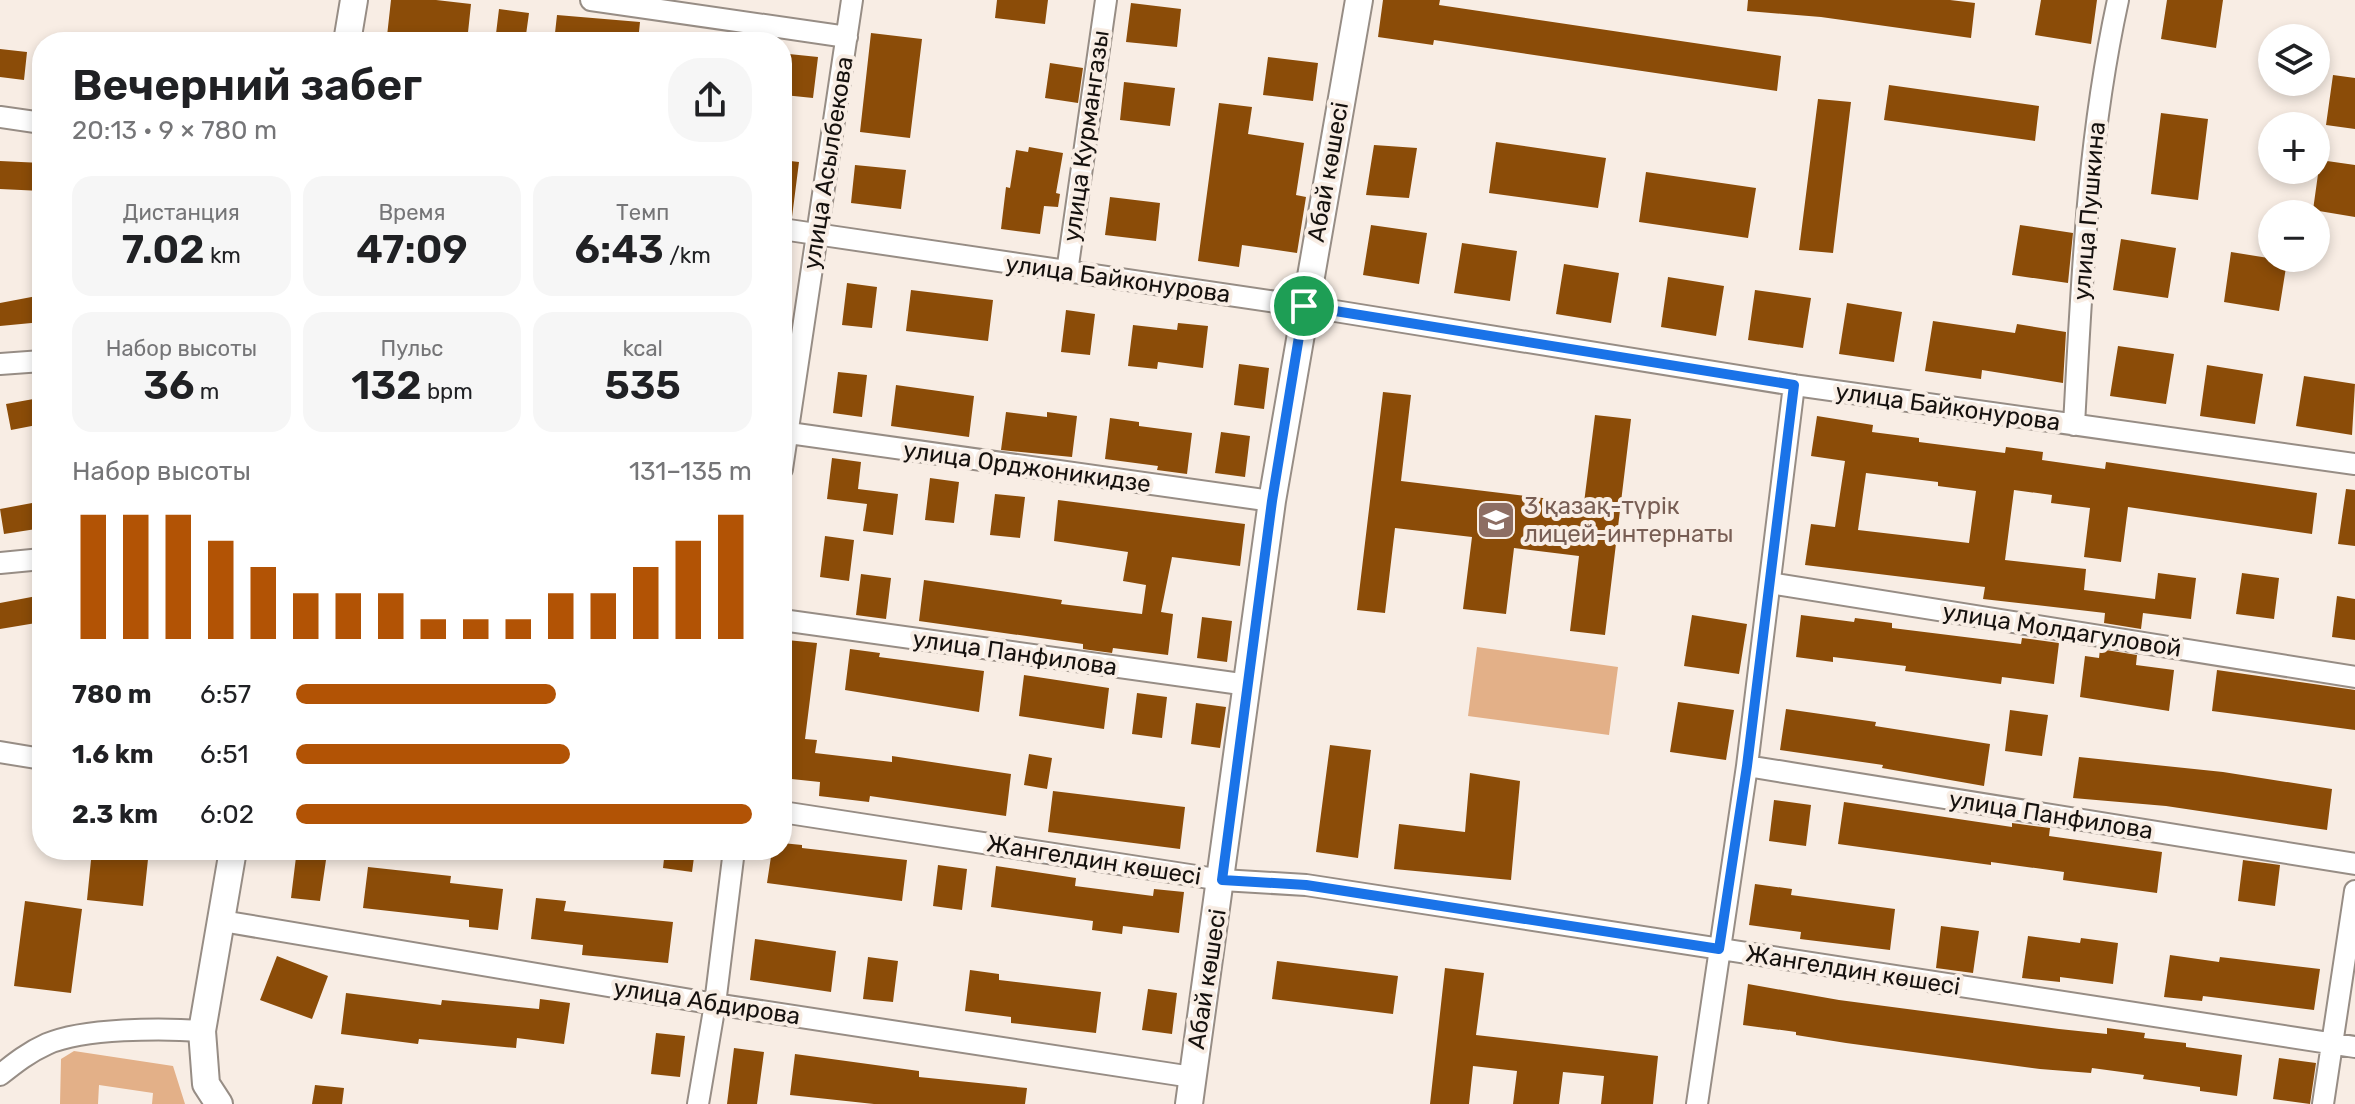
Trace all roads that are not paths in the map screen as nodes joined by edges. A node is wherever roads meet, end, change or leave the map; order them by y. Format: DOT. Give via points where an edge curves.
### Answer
graph roads {
  1 [pos="354,0"];
  2 [pos="591,0"];
  3 [pos="852,0"];
  4 [pos="1106,0"];
  5 [pos="1359,0"];
  6 [pos="2118,0"];
  7 [pos="349,32"];
  8 [pos="847,37"];
  9 [pos="0,117"];
  10 [pos="32,122"];
  11 [pos="792,230"];
  12 [pos="816,234"];
  13 [pos="1067,272"];
  14 [pos="1304,306"];
  15 [pos="32,362"];
  16 [pos="0,364"];
  17 [pos="1794,385"];
  18 [pos="792,388"];
  19 [pos="2074,425"];
  20 [pos="792,434"];
  21 [pos="2355,464"];
  22 [pos="1272,501"];
  23 [pos="32,560"];
  24 [pos="0,563"];
  25 [pos="1770,583"];
  26 [pos="792,621"];
  27 [pos="2355,677"];
  28 [pos="1248,685"];
  29 [pos="0,752"];
  30 [pos="32,757"];
  31 [pos="1747,766"];
  32 [pos="792,814"];
  33 [pos="231,860"];
  34 [pos="733,860"];
  35 [pos="2355,864"];
  36 [pos="1222,880"];
  37 [pos="2355,891"];
  38 [pos="222,921"];
  39 [pos="1719,949"];
  40 [pos="715,1004"];
  41 [pos="202,1031"];
  42 [pos="2332,1044"];
  43 [pos="2355,1047"];
  44 [pos="0,1075"];
  45 [pos="1192,1077"];
  46 [pos="219,1104"];
  47 [pos="698,1104"];
  48 [pos="1189,1104"];
  49 [pos="1697,1104"];
  50 [pos="2323,1104"];
  1 -- 7 [label="main road"];
  2 -- 8 [label="street"];
  3 -- 8 [label="street, улица Асылбекова"];
  4 -- 13 [label="street, улица Курмангазы"];
  5 -- 14 [label="main road, Абай көшесі"];
  6 -- 19 [label="street, улица Пушкина" via="2086,196"];
  8 -- 12 [label="street, улица Асылбекова"];
  9 -- 10 [label="street"];
  11 -- 12 [label="street, улица Байконурова"];
  12 -- 13 [label="street, улица Байконурова"];
  12 -- 18 [label="street, улица Асылбекова"];
  13 -- 14 [label="street, улица Байконурова"];
  14 -- 17 [label="street, улица Байконурова"];
  14 -- 22 [label="main road, Абай көшесі"];
  15 -- 16 [label="street"];
  17 -- 19 [label="street, улица Байконурова"];
  17 -- 25 [label="street"];
  19 -- 21 [label="street, улица Байконурова"];
  20 -- 22 [label="street, улица Орджоникидзе"];
  22 -- 28 [label="main road, Абай көшесі"];
  23 -- 24 [label="street"];
  25 -- 27 [label="street, улица Молдагуловой"];
  25 -- 31 [label="street"];
  26 -- 28 [label="street, улица Панфилова"];
  28 -- 36 [label="main road, Абай көшесі"];
  29 -- 30 [label="street"];
  31 -- 35 [label="street, улица Панфилова"];
  31 -- 39 [label="street"];
  32 -- 36 [label="street, Жангелдин көшесі"];
  33 -- 38 [label="main road"];
  34 -- 40 [label="street"];
  36 -- 39 [label="street, Жангелдин көшесі" via="1306,885"];
  36 -- 45 [label="main road, Абай көшесі"];
  37 -- 42 [label="street"];
  38 -- 40 [label="street, улица Абдирова"];
  38 -- 41 [label="main road"];
  39 -- 42 [label="street, Жангелдин көшесі"];
  39 -- 49 [label="street"];
  40 -- 45 [label="street, улица Абдирова"];
  40 -- 47 [label="street"];
  41 -- 44 [label="street" via="89,1035 50,1043"];
  41 -- 46 [label="main road" via="206,1084"];
  42 -- 43 [label="street, Жангелдин көшесі"];
  42 -- 50 [label="street"];
  45 -- 48 [label="main road, Абай көшесі"];
}
